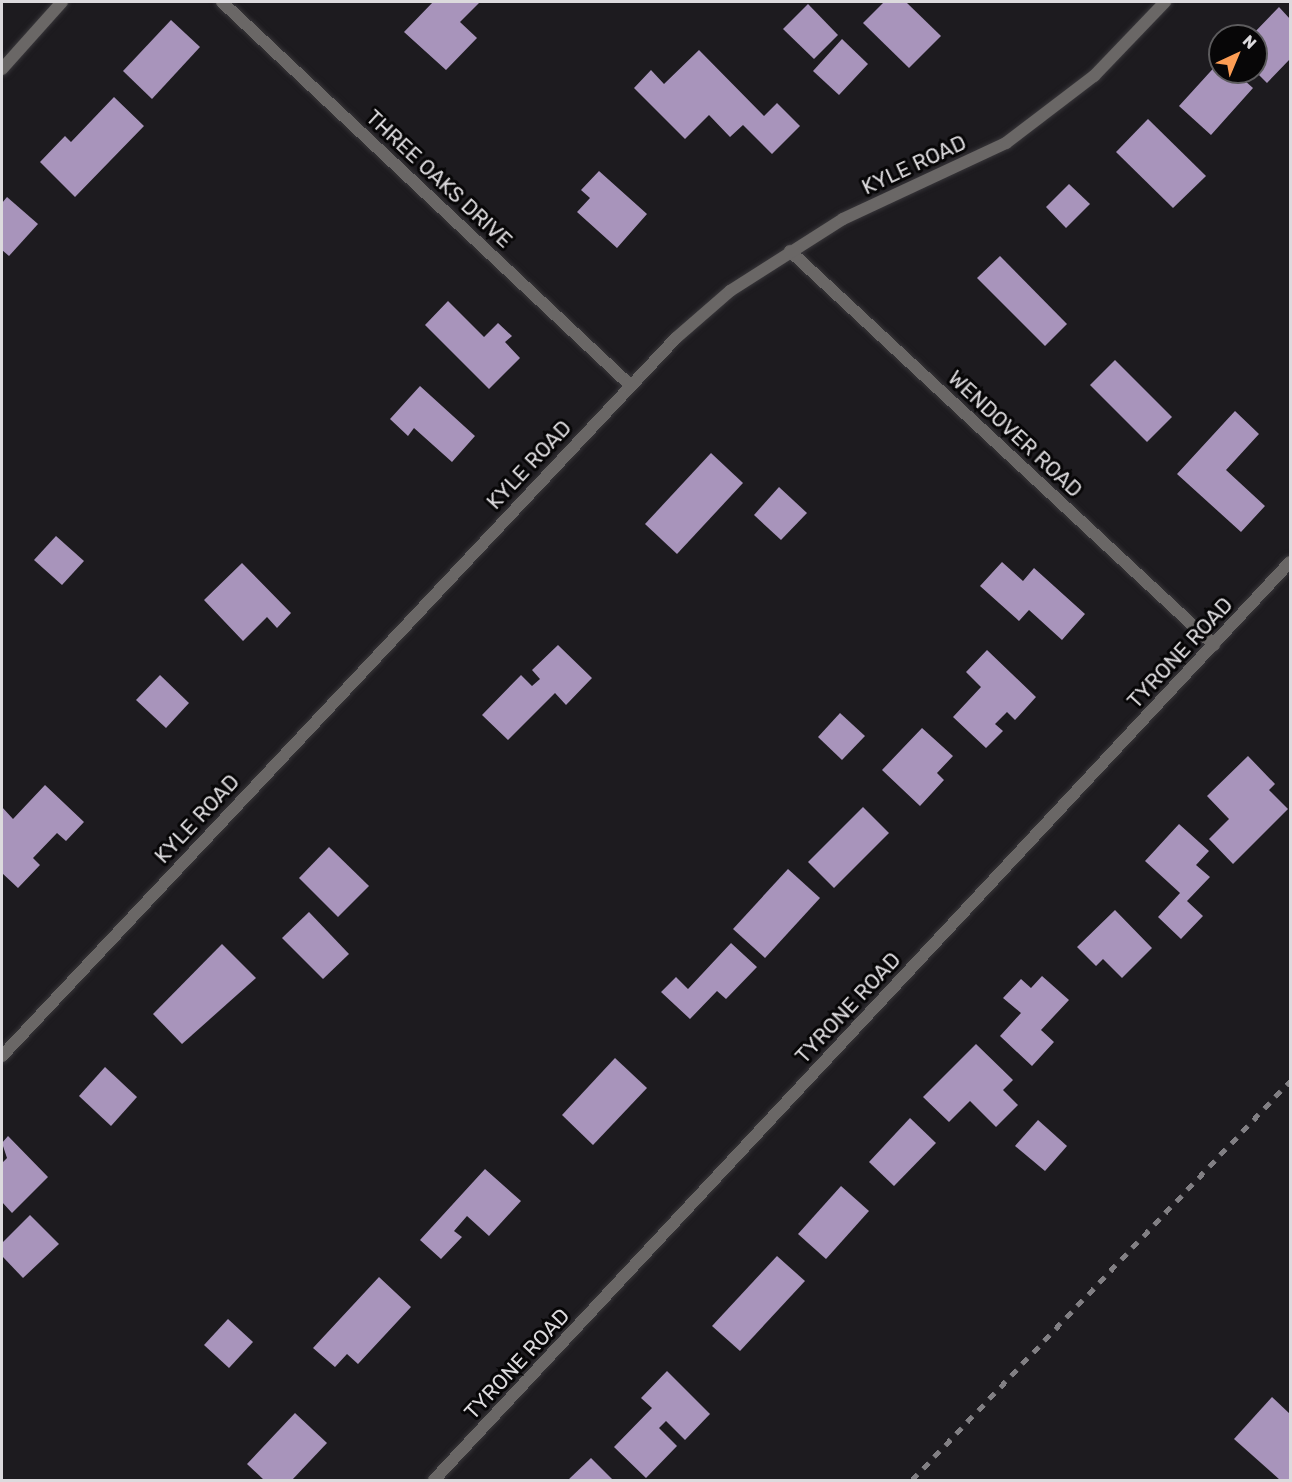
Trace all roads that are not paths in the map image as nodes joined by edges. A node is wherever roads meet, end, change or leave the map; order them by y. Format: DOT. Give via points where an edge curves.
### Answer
graph roads {
  1 [pos="62,2"];
  2 [pos="222,2"];
  3 [pos="1165,2"];
  4 [pos="2,69"];
  5 [pos="790,251"];
  6 [pos="630,385"];
  7 [pos="1290,562"];
  8 [pos="1214,645"];
  9 [pos="2,1056"];
  10 [pos="434,1480"];
  1 -- 4 [label="street"];
  2 -- 6 [label="street, THREE OAKS DRIVE"];
  3 -- 5 [label="street, KYLE ROAD" via="1094,76 1006,143 843,219"];
  5 -- 6 [label="street, KYLE ROAD" via="730,291"];
  5 -- 8 [label="street, WENDOVER ROAD"];
  6 -- 9 [label="street, KYLE ROAD"];
  7 -- 8 [label="street, TYRONE ROAD"];
  8 -- 10 [label="street, TYRONE ROAD"];
}
